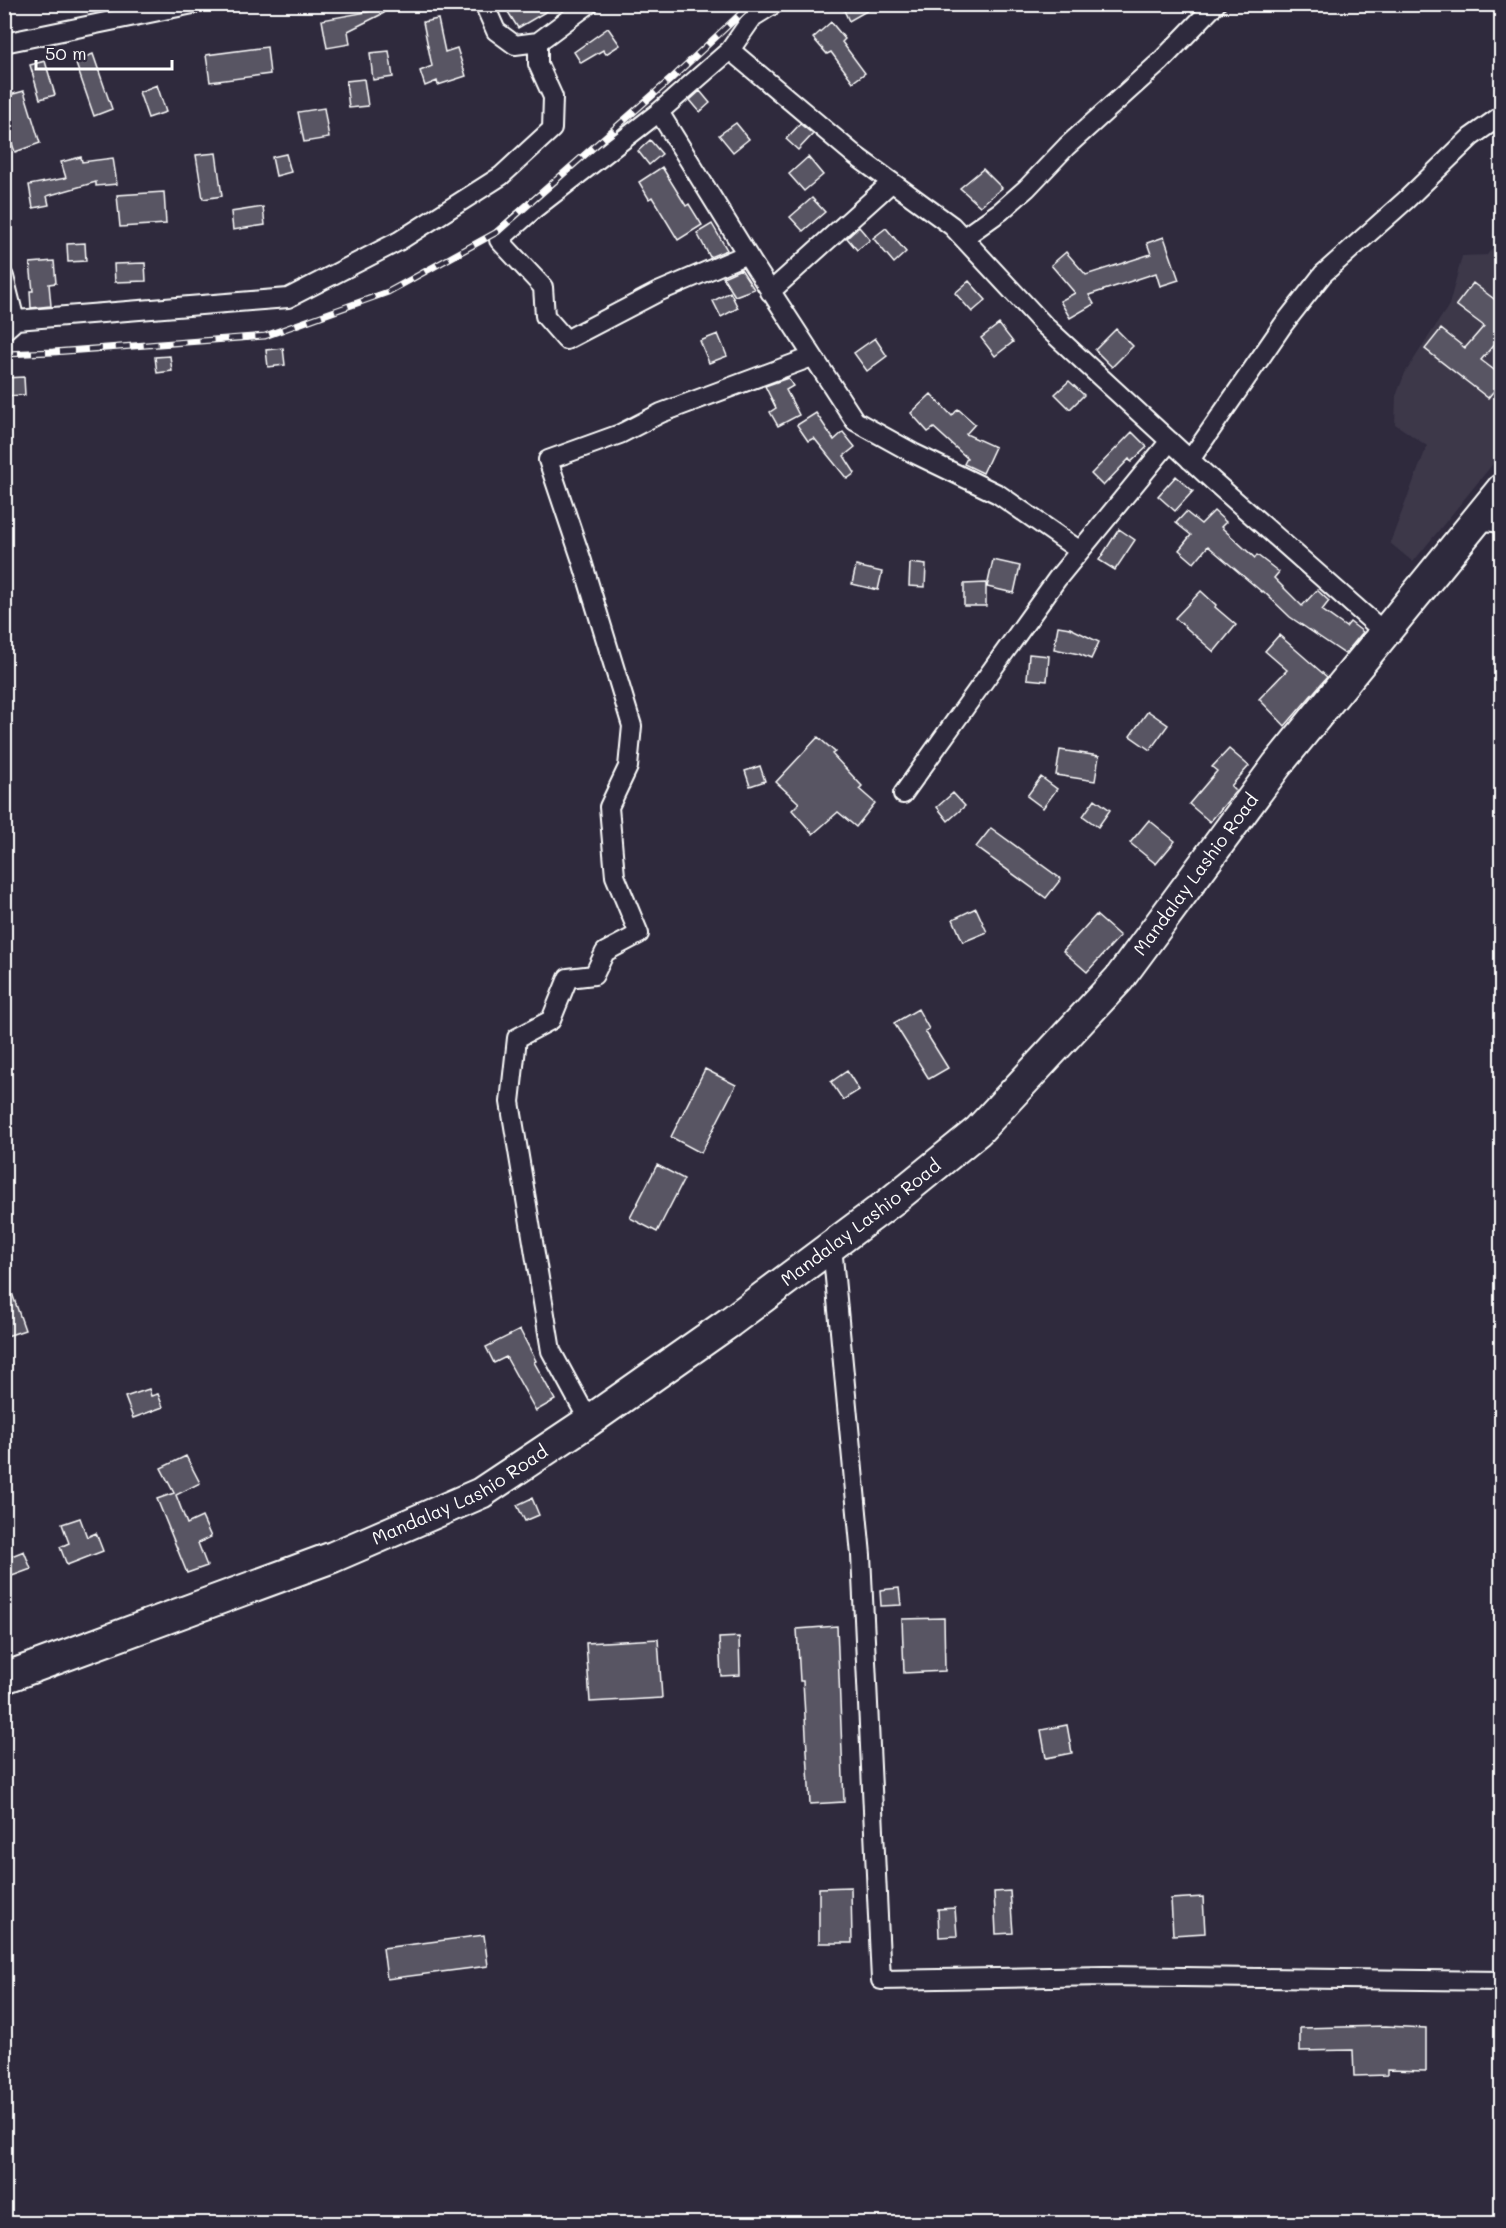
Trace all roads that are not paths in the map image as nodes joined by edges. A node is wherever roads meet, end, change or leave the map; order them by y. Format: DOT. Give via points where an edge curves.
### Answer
graph roads {
  1 [pos="193,4"];
  2 [pos="484,4"];
  3 [pos="589,4"];
  4 [pos="774,4"];
  5 [pos="1216,4"];
  6 [pos="538,42"];
  7 [pos="4,43"];
  8 [pos="730,50"];
  9 [pos="659,112"];
  10 [pos="1502,115"];
  11 [pos="892,182"];
  12 [pos="963,238"];
  13 [pos="747,254"];
  14 [pos="4,277"];
  15 [pos="770,291"];
  16 [pos="8,324"];
  17 [pos="812,357"];
  18 [pos="1170,441"];
  19 [pos="1190,460"];
  20 [pos="1502,489"];
  21 [pos="1489,522"];
  22 [pos="1080,551"];
  23 [pos="1385,633"];
  24 [pos="903,794"];
  25 [pos="832,1246"];
  26 [pos="589,1421"];
  27 [pos="4,1678"];
  28 [pos="1502,1981"];
  1 -- 7 [label="street"];
  2 -- 6 [label="street" via="496,31 515,45"];
  3 -- 6 [label="street"];
  4 -- 8 [label="street" via="753,17"];
  5 -- 12 [label="street" via="1027,188"];
  6 -- 16 [label="street" via="538,64 553,97 552,129 501,176 399,241 288,298"];
  8 -- 9 [label="street"];
  8 -- 11 [label="street"];
  9 -- 13 [label="street"];
  9 -- 13 [label="street" via="500,240 543,287 545,315 566,340 658,292"];
  10 -- 19 [label="street" via="1471,136 1323,274"];
  11 -- 12 [label="street"];
  11 -- 15 [label="street"];
  12 -- 18 [label="street" via="1044,325"];
  13 -- 15 [label="street"];
  14 -- 16 [label="street"];
  15 -- 17 [label="street"];
  17 -- 22 [label="street" via="855,421 998,494"];
  17 -- 26 [label="street" via="548,460 632,726 628,767 609,807 615,876 639,934 605,952 594,975 568,978 551,1020 517,1038 510,1102 551,1351"];
  18 -- 19 [label="street"];
  18 -- 22 [label="street"];
  19 -- 23 [label="street"];
  20 -- 21 [label="highway, Mandalay Lashio Road"];
  21 -- 23 [label="highway, Mandalay Lashio Road"];
  22 -- 24 [label="street"];
  23 -- 25 [label="highway, Mandalay Lashio Road" via="1277,765 1119,979 978,1131"];
  25 -- 26 [label="highway, Mandalay Lashio Road"];
  25 -- 28 [label="street" via="861,1555 881,1980 1105,1976"];
  26 -- 27 [label="highway, Mandalay Lashio Road" via="480,1493 333,1557"];
}
